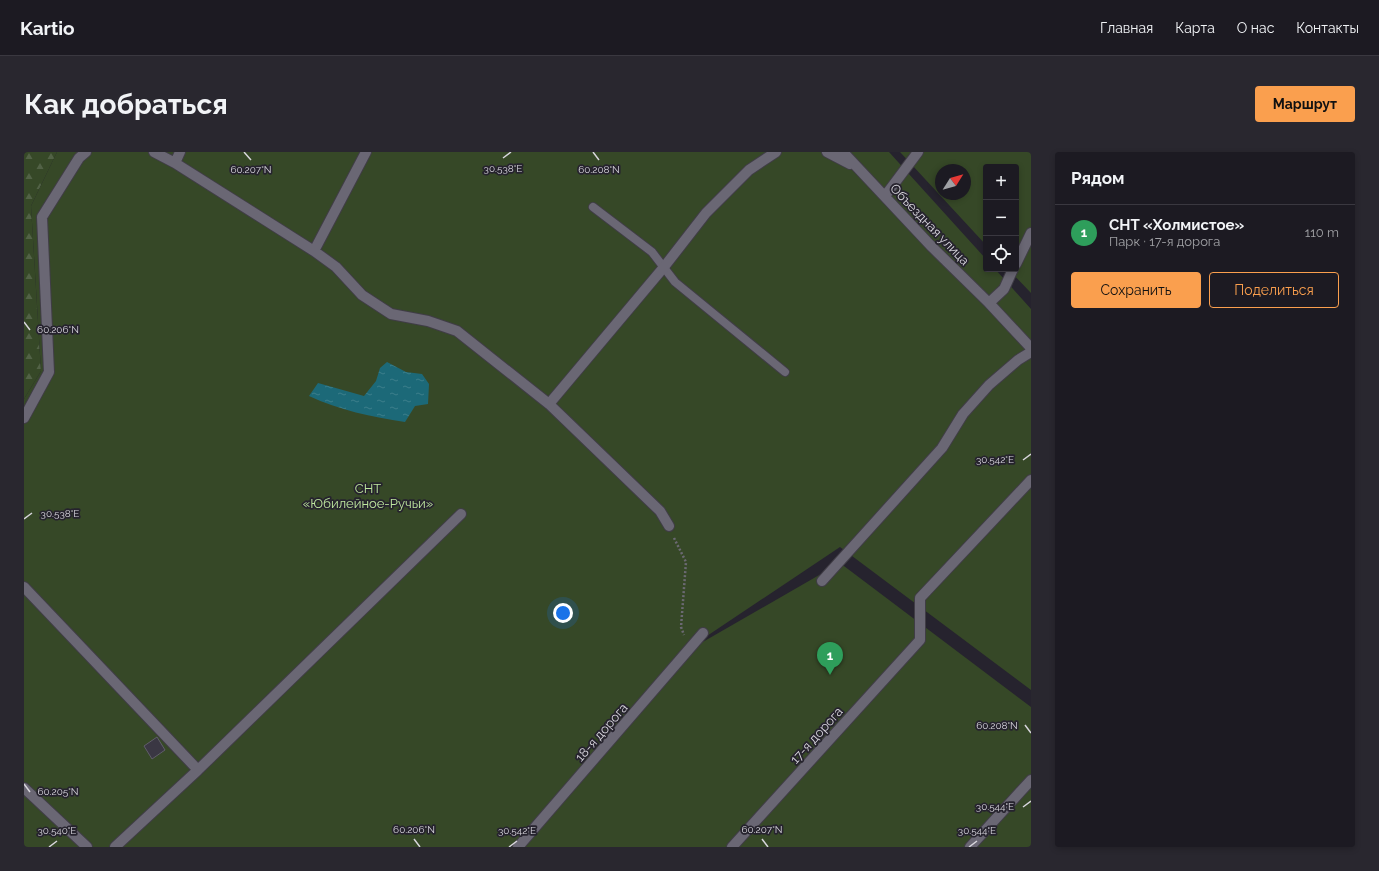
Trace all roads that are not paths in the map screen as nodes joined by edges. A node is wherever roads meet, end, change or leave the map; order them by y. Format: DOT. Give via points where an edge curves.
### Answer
graph roads {
  1 [pos="86,152"];
  2 [pos="154,152"];
  3 [pos="180,152"];
  4 [pos="366,152"];
  5 [pos="776,152"];
  6 [pos="827,152"];
  7 [pos="843,152"];
  8 [pos="918,152"];
  9 [pos="174,163"];
  10 [pos="858,168"];
  11 [pos="885,196"];
  12 [pos="593,207"];
  13 [pos="1031,233"];
  14 [pos="314,251"];
  15 [pos="1019,258"];
  16 [pos="664,267"];
  17 [pos="1012,272"];
  18 [pos="989,303"];
  19 [pos="1031,348"];
  20 [pos="1031,352"];
  21 [pos="785,372"];
  22 [pos="549,404"];
  23 [pos="24,418"];
  24 [pos="1031,480"];
  25 [pos="461,514"];
  26 [pos="669,526"];
  27 [pos="822,581"];
  28 [pos="24,587"];
  29 [pos="702,633"];
  30 [pos="198,770"];
  31 [pos="1031,780"];
  32 [pos="24,788"];
  33 [pos="87,847"];
  34 [pos="115,847"];
  35 [pos="518,847"];
  36 [pos="732,847"];
  37 [pos="970,847"];
  1 -- 23 [label="street" via="79,158 42,217 49,372"];
  2 -- 9 [label="street"];
  3 -- 9 [label="street"];
  4 -- 14 [label="street"];
  5 -- 16 [label="street" via="749,170 706,213"];
  6 -- 10 [label="street"];
  7 -- 10 [label="street, Объездная улица"];
  8 -- 11 [label="street"];
  9 -- 14 [label="street"];
  10 -- 11 [label="street, Объездная улица"];
  11 -- 18 [label="street, Объездная улица"];
  12 -- 16 [label="lane" via="652,252"];
  13 -- 15 [label="street"];
  14 -- 22 [label="street" via="336,267 362,295 391,314 428,321 456,331"];
  16 -- 21 [label="lane" via="675,282"];
  16 -- 22 [label="street"];
  17 -- 18 [label="street" via="1004,289"];
  18 -- 19 [label="street, Объездная улица"];
  20 -- 27 [label="street" via="989,385 963,414 942,448"];
  22 -- 26 [label="street" via="660,511"];
  24 -- 36 [label="street, 17-я дорога" via="920,598 920,640"];
  25 -- 30 [label="street"];
  28 -- 30 [label="street"];
  29 -- 35 [label="street, 18-я дорога"];
  30 -- 34 [label="street"];
  31 -- 37 [label="street"];
  32 -- 33 [label="street"];
}
